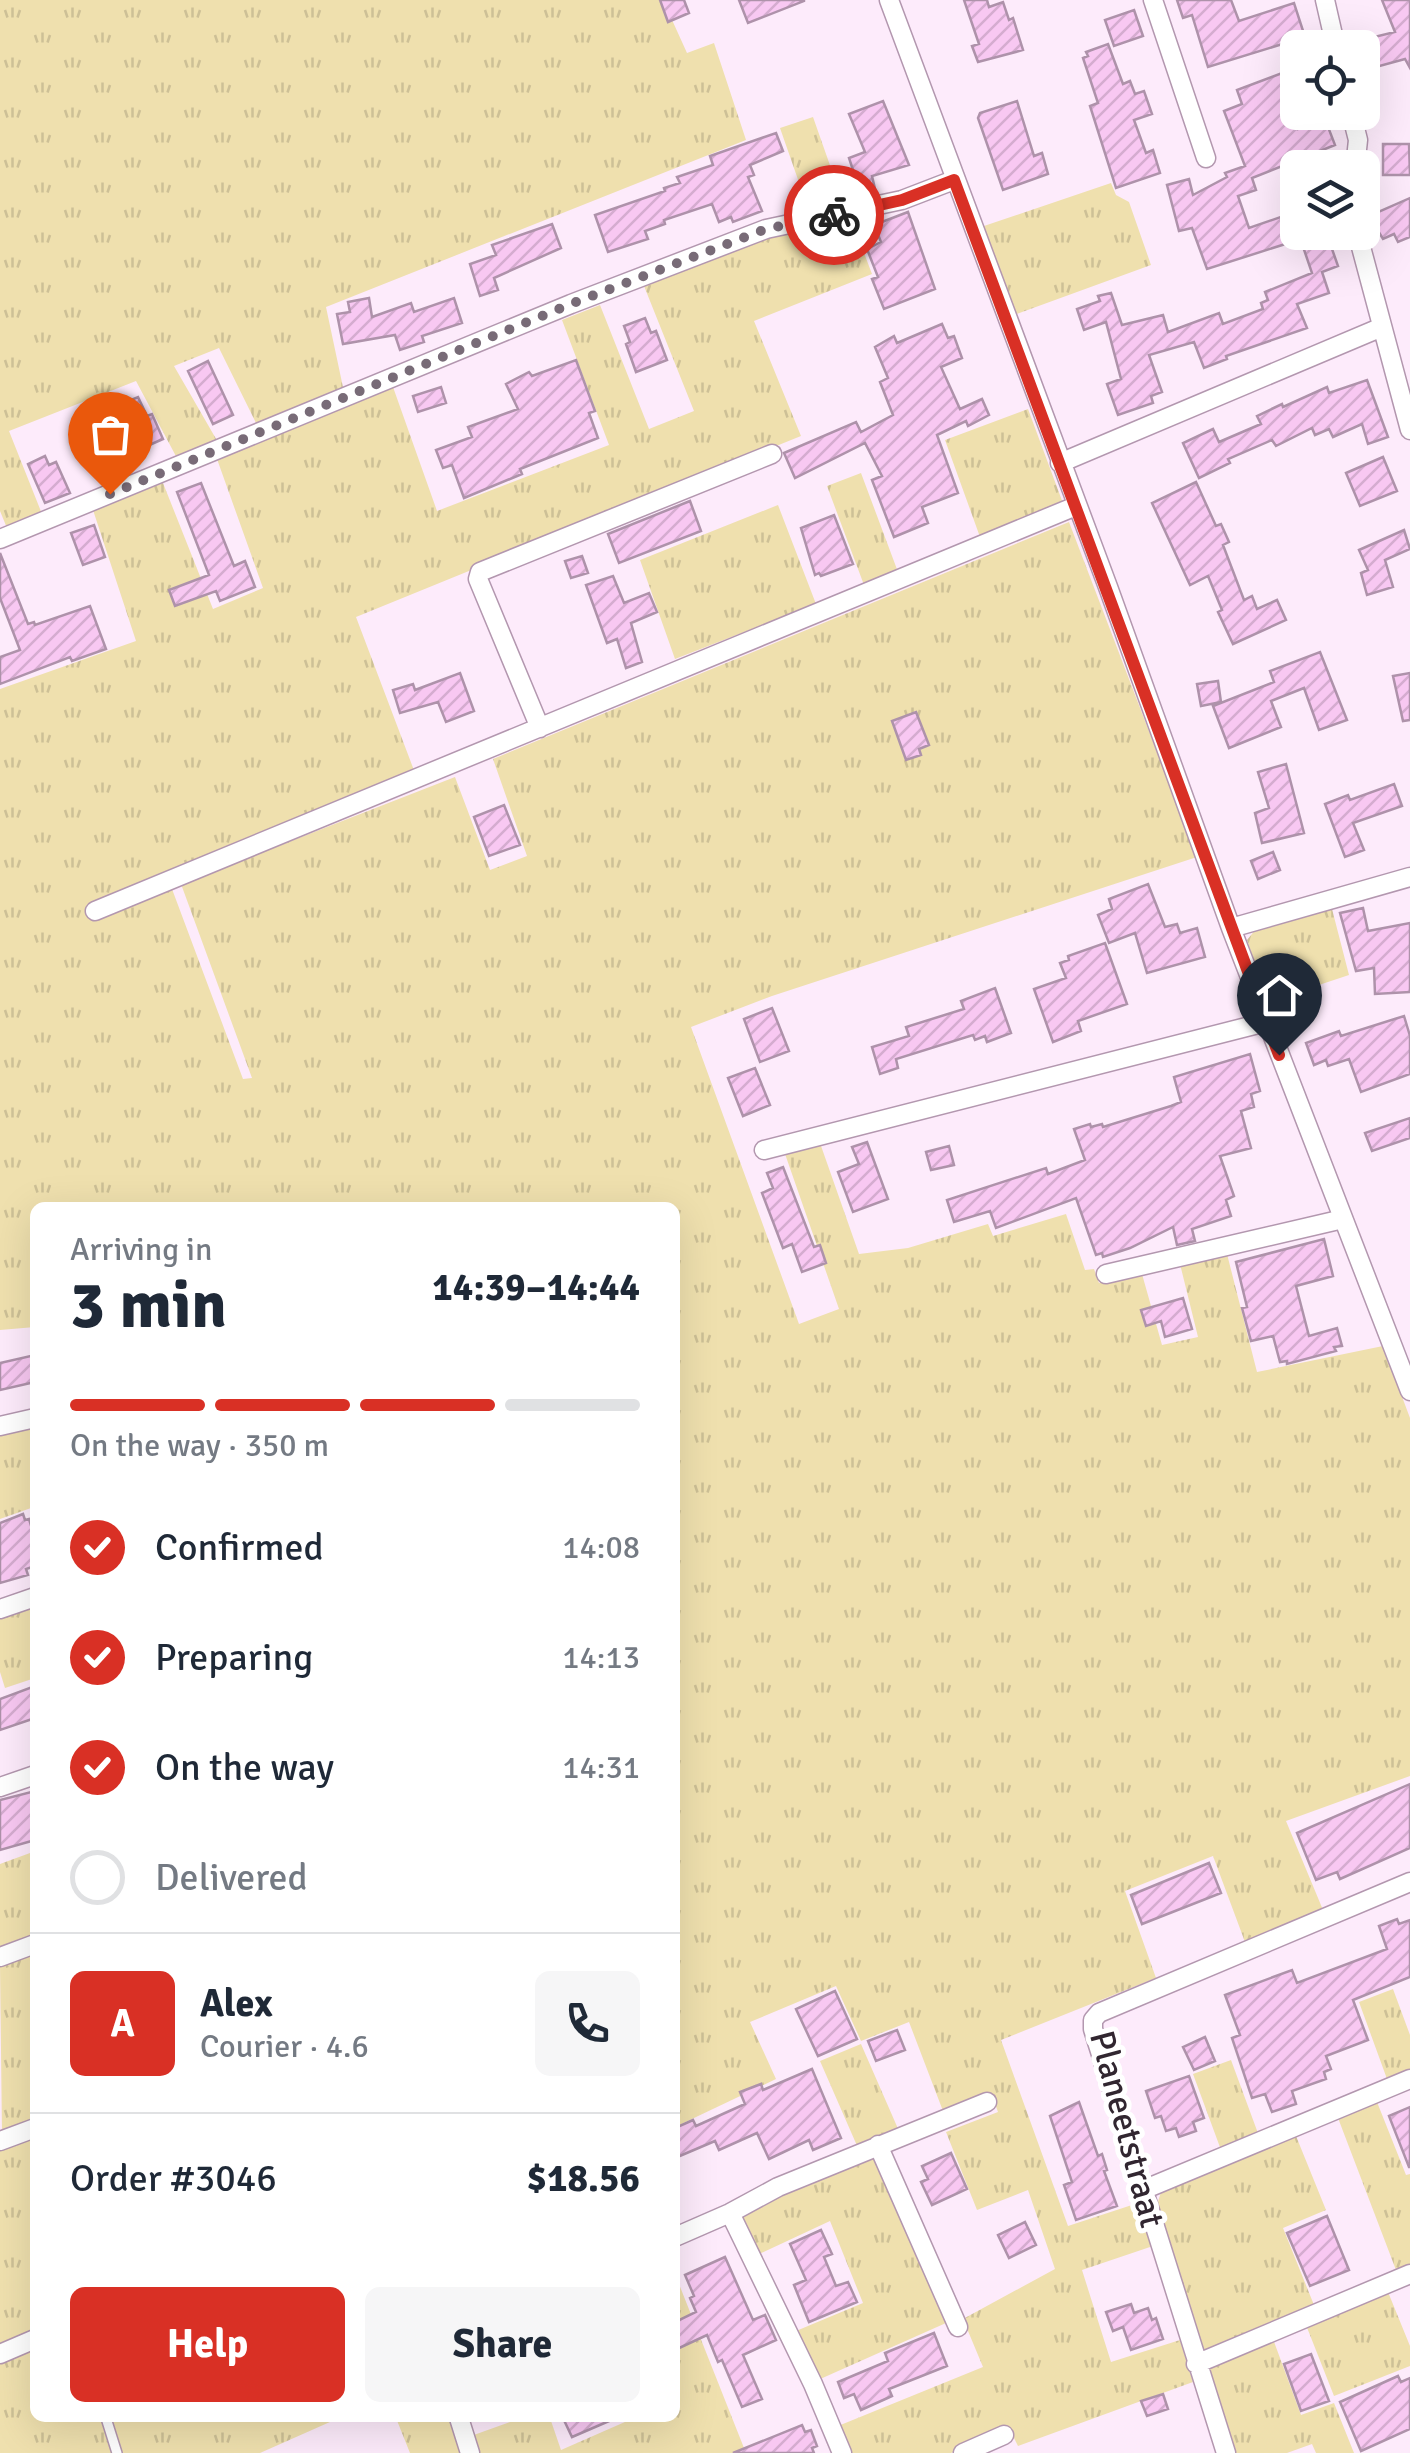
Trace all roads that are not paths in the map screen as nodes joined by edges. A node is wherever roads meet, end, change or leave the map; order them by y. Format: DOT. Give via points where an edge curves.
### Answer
graph roads {
  1 [pos="889,0"];
  2 [pos="1153,0"];
  3 [pos="1325,0"];
  4 [pos="1332,30"];
  5 [pos="1206,158"];
  6 [pos="954,180"];
  7 [pos="1362,250"];
  8 [pos="1382,328"];
  9 [pos="1410,430"];
  10 [pos="772,454"];
  11 [pos="1060,463"];
  12 [pos="1076,506"];
  13 [pos="0,539"];
  14 [pos="540,728"];
  15 [pos="1410,877"];
  16 [pos="95,910"];
  17 [pos="1230,928"];
  18 [pos="1266,1022"];
  19 [pos="764,1150"];
  20 [pos="1344,1219"];
  21 [pos="1106,1274"];
  22 [pos="1410,1391"];
  23 [pos="30,1419"];
  24 [pos="0,1426"];
  25 [pos="30,1598"];
  26 [pos="0,1609"];
  27 [pos="30,1777"];
  28 [pos="0,1786"];
  29 [pos="1410,1882"];
  30 [pos="30,1946"];
  31 [pos="0,1957"];
  32 [pos="1410,2078"];
  33 [pos="987,2102"];
  34 [pos="30,2130"];
  35 [pos="0,2141"];
  36 [pos="878,2145"];
  37 [pos="1143,2190"];
  38 [pos="730,2213"];
  39 [pos="680,2235"];
  40 [pos="1410,2274"];
  41 [pos="958,2327"];
  42 [pos="30,2341"];
  43 [pos="0,2354"];
  44 [pos="1196,2364"];
  45 [pos="107,2422"];
  46 [pos="460,2422"];
  47 [pos="1004,2435"];
  48 [pos="117,2453"];
  49 [pos="470,2453"];
  50 [pos="842,2453"];
  51 [pos="963,2453"];
  52 [pos="1226,2453"];
  1 -- 6 [label="street"];
  2 -- 5 [label="street"];
  3 -- 4 [label="street"];
  6 -- 11 [label="street"];
  6 -- 13 [label="street" via="902,200 766,229"];
  7 -- 8 [label="street"];
  8 -- 9 [label="street"];
  8 -- 11 [label="street"];
  10 -- 14 [label="street" via="480,572"];
  11 -- 12 [label="street"];
  12 -- 14 [label="street"];
  12 -- 17 [label="street"];
  14 -- 16 [label="street"];
  15 -- 17 [label="street"];
  17 -- 18 [label="street"];
  18 -- 19 [label="street"];
  18 -- 20 [label="street"];
  20 -- 21 [label="street"];
  20 -- 22 [label="street"];
  23 -- 24 [label="street"];
  25 -- 26 [label="street"];
  27 -- 28 [label="street"];
  29 -- 37 [label="street, Planeetstraat" via="1099,2013 1093,2029"];
  30 -- 31 [label="street"];
  32 -- 37 [label="street"];
  33 -- 36 [label="street"];
  34 -- 35 [label="street"];
  36 -- 38 [label="street"];
  36 -- 41 [label="street"];
  37 -- 44 [label="street, Planeetstraat"];
  38 -- 39 [label="street"];
  38 -- 50 [label="street"];
  40 -- 44 [label="street"];
  42 -- 43 [label="street"];
  44 -- 52 [label="street, Planeetstraat"];
  45 -- 48 [label="lane"];
  46 -- 49 [label="street"];
  47 -- 51 [label="street"];
}
